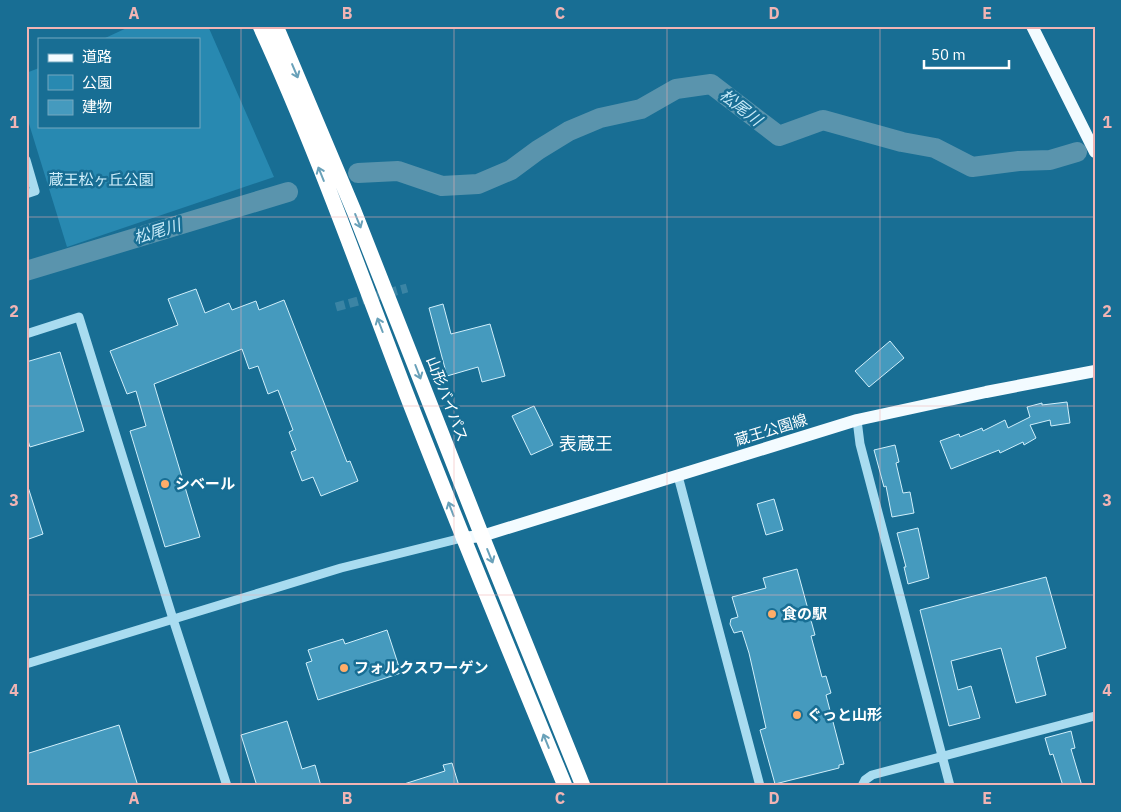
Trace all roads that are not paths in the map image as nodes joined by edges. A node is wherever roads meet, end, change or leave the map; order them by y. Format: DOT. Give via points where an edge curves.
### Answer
graph roads {
  1 [pos="260,26"];
  2 [pos="276,26"];
  3 [pos="1032,26"];
  4 [pos="1095,152"];
  5 [pos="26,160"];
  6 [pos="26,194"];
  7 [pos="26,334"];
  8 [pos="1095,371"];
  9 [pos="857,420"];
  10 [pos="678,476"];
  11 [pos="482,536"];
  12 [pos="462,538"];
  13 [pos="173,619"];
  14 [pos="26,664"];
  15 [pos="1095,716"];
  16 [pos="942,756"];
  17 [pos="227,786"];
  18 [pos="565,786"];
  19 [pos="583,786"];
  20 [pos="760,786"];
  21 [pos="862,786"];
  22 [pos="950,786"];
  12 -- 1 [label="highway, one-way" via="334,206"];
  2 -- 11 [label="highway, 山形バイパス, one-way" via="354,211"];
  3 -- 4 [label="main road"];
  5 -- 6 [label="street" via="35,191"];
  7 -- 13 [label="street" via="79,317"];
  8 -- 9 [label="main road, 蔵王公園線"];
  9 -- 10 [label="main road, 蔵王公園線"];
  9 -- 16 [label="street" via="860,444"];
  10 -- 11 [label="main road, 蔵王公園線"];
  10 -- 20 [label="street"];
  11 -- 12 [label="main road, 蔵王公園線"];
  11 -- 19 [label="highway, 山形バイパス, one-way"];
  12 -- 13 [label="street" via="341,568"];
  18 -- 12 [label="highway, one-way"];
  13 -- 14 [label="street"];
  13 -- 17 [label="street"];
  15 -- 16 [label="street"];
  16 -- 21 [label="street" via="872,776"];
  16 -- 22 [label="street"];
}
